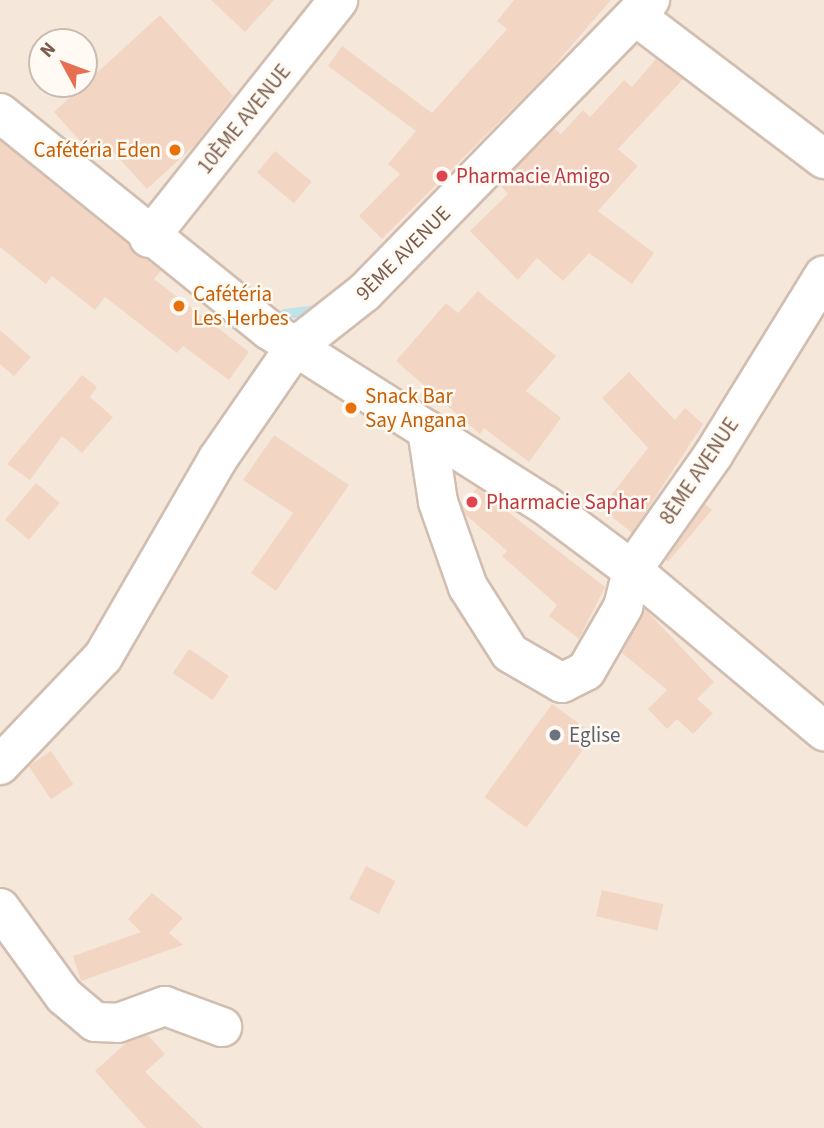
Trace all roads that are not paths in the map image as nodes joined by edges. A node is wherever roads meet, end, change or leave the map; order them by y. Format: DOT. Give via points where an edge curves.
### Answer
graph roads {
  1 [pos="338,0"];
  2 [pos="644,9"];
  3 [pos="0,113"];
  4 [pos="824,159"];
  5 [pos="157,228"];
  6 [pos="824,275"];
  7 [pos="281,337"];
  8 [pos="427,430"];
  9 [pos="632,570"];
  10 [pos="824,731"];
  11 [pos="0,765"];
  12 [pos="0,908"];
  13 [pos="222,1027"];
  1 -- 5 [label="street, 10ÈME AVENUE"];
  2 -- 4 [label="street"];
  2 -- 7 [label="street, 9ÈME AVENUE" via="365,292"];
  3 -- 5 [label="street"];
  5 -- 7 [label="street"];
  6 -- 9 [label="street, 8ÈME AVENUE" via="713,455"];
  7 -- 8 [label="street"];
  7 -- 11 [label="street, 9ÈME AVENUE" via="217,460 103,657"];
  8 -- 9 [label="street"];
  8 -- 9 [label="street, 8ÈME AVENUE" via="438,502 468,587 510,653 562,683 586,671 623,607"];
  9 -- 10 [label="street"];
  12 -- 13 [label="street" via="64,996 95,1022 118,1023 165,1006"];
}
